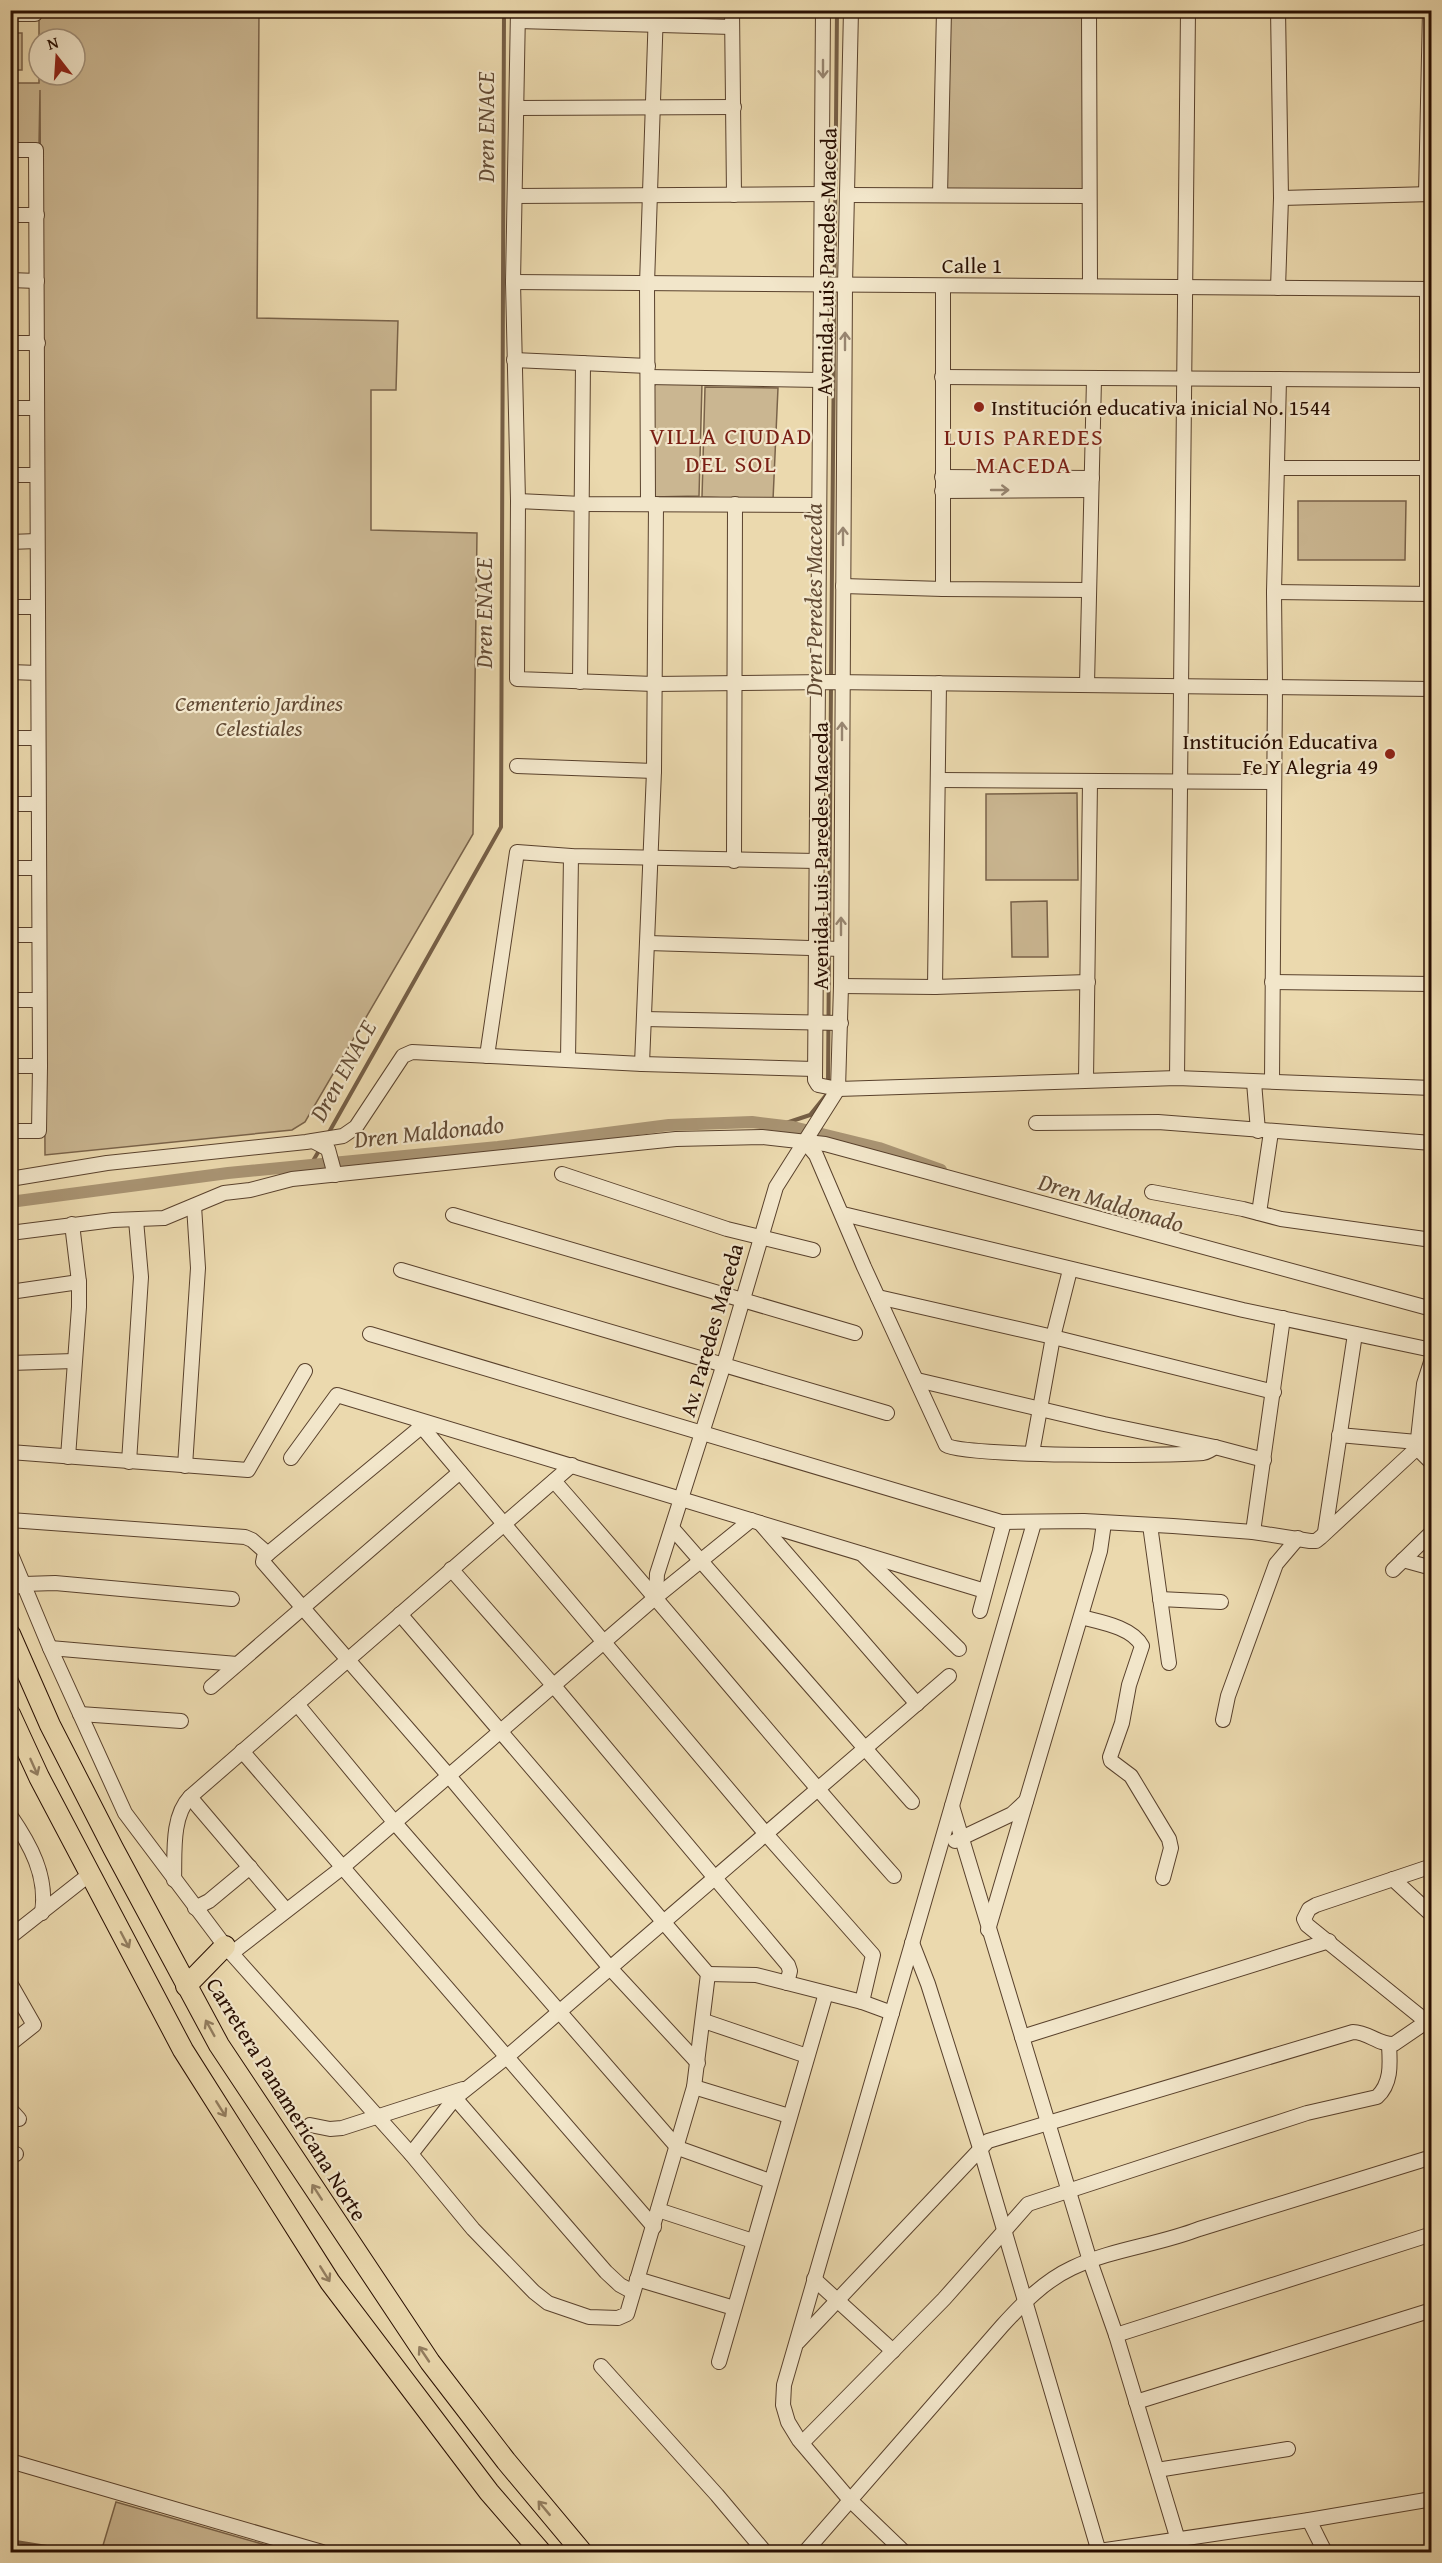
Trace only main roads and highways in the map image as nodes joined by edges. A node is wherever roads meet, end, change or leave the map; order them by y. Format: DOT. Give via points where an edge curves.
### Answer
graph roads {
  1 [pos="10,1634"];
  2 [pos="10,1714"];
  3 [pos="228,1949"];
  4 [pos="186,1986"];
  5 [pos="541,2553"];
  6 [pos="582,2553"];
  1 -- 4 [label="highway, Carretera Panamericana Norte" via="50,1725"];
  2 -- 5 [label="highway, one-way" via="39,1777 183,2050 330,2282 489,2492"];
  3 -- 4 [label="highway"];
  6 -- 4 [label="highway, Carretera Panamericana Norte, one-way" via="430,2362 219,2045"];
}
